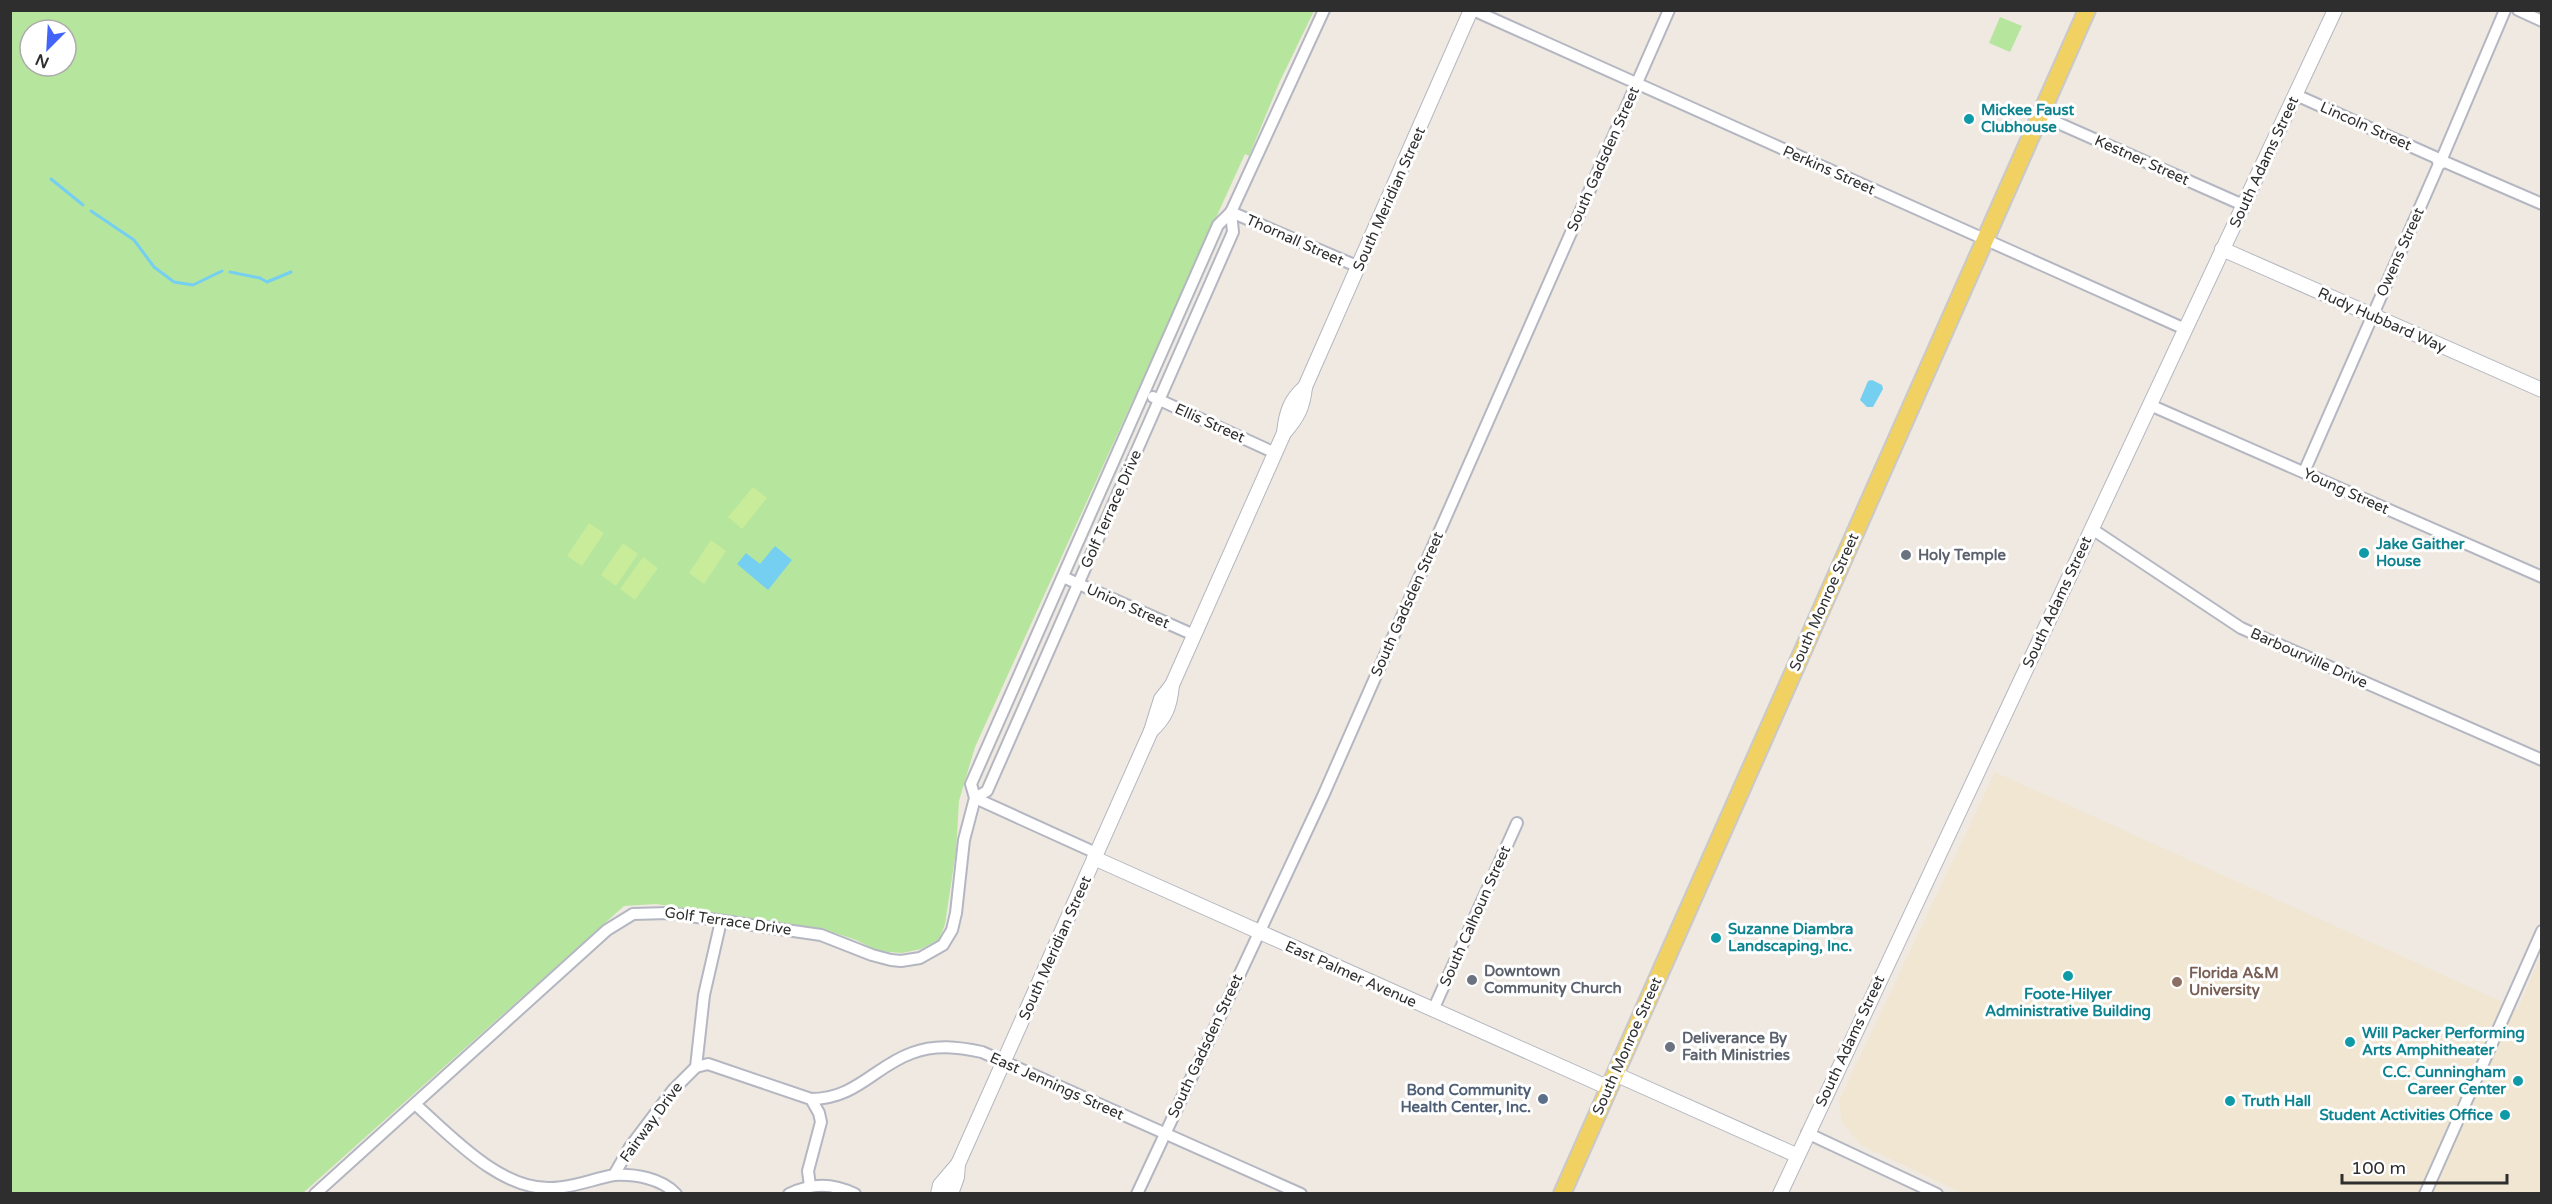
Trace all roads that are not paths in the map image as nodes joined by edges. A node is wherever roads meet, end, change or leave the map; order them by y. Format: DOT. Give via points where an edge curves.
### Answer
graph roads {
  1 [pos="1324,10"];
  2 [pos="1472,10"];
  3 [pos="1669,10"];
  4 [pos="2087,10"];
  5 [pos="2335,10"];
  6 [pos="2505,10"];
  7 [pos="2518,10"];
  8 [pos="2541,21"];
  9 [pos="1636,84"];
  10 [pos="2296,95"];
  11 [pos="2040,115"];
  12 [pos="2441,160"];
  13 [pos="2541,204"];
  14 [pos="2243,205"];
  15 [pos="1231,212"];
  16 [pos="1985,239"];
  17 [pos="2222,249"];
  18 [pos="1359,267"];
  19 [pos="2372,316"];
  20 [pos="2185,329"];
  21 [pos="2541,390"];
  22 [pos="1144,393"];
  23 [pos="1159,400"];
  24 [pos="2150,405"];
  25 [pos="1275,453"];
  26 [pos="2304,472"];
  27 [pos="2092,529"];
  28 [pos="1063,577"];
  29 [pos="2541,577"];
  30 [pos="1078,583"];
  31 [pos="1194,635"];
  32 [pos="2541,759"];
  33 [pos="975,798"];
  34 [pos="1518,823"];
  35 [pos="1095,856"];
  36 [pos="722,921"];
  37 [pos="2541,931"];
  38 [pos="1258,933"];
  39 [pos="1433,1010"];
  40 [pos="1004,1062"];
  41 [pos="696,1067"];
  42 [pos="1612,1081"];
  43 [pos="811,1098"];
  44 [pos="416,1105"];
  45 [pos="1164,1133"];
  46 [pos="1807,1133"];
  47 [pos="1796,1155"];
  48 [pos="958,1164"];
  49 [pos="614,1175"];
  50 [pos="810,1186"];
  51 [pos="315,1194"];
  52 [pos="676,1194"];
  53 [pos="789,1194"];
  54 [pos="855,1194"];
  55 [pos="938,1194"];
  56 [pos="951,1194"];
  57 [pos="1137,1194"];
  58 [pos="1300,1194"];
  59 [pos="1562,1194"];
  60 [pos="1780,1194"];
  61 [pos="1937,1194"];
  62 [pos="2425,1194"];
  1 -- 15 [label="street, Golf Terrace Drive"];
  2 -- 9 [label="street, Perkins Street"];
  2 -- 18 [label="street, South Meridian Street"];
  3 -- 9 [label="street, South Gadsden Street"];
  4 -- 11 [label="main road, South Monroe Street"];
  5 -- 10 [label="street, South Adams Street"];
  6 -- 12 [label="street, Owens Street"];
  7 -- 8 [label="street"];
  9 -- 16 [label="street, Perkins Street"];
  9 -- 38 [label="street, South Gadsden Street" via="1323,796"];
  10 -- 12 [label="street, Lincoln Street"];
  10 -- 14 [label="street, South Adams Street"];
  11 -- 14 [label="street, Kestner Street"];
  11 -- 16 [label="main road, South Monroe Street"];
  12 -- 13 [label="street, Lincoln Street"];
  12 -- 19 [label="street, Owens Street"];
  14 -- 17 [label="street, South Adams Street"];
  15 -- 18 [label="street, Thornall Street"];
  15 -- 22 [label="street, Golf Terrace Drive" via="1218,225"];
  15 -- 23 [label="street, Golf Terrace Drive" via="1233,232"];
  16 -- 20 [label="street, Perkins Street"];
  16 -- 42 [label="main road, South Monroe Street"];
  17 -- 19 [label="street, Rudy Hubbard Way"];
  17 -- 20 [label="street, South Adams Street"];
  18 -- 25 [label="street, South Meridian Street" via="1305,387 1303,405"];
  19 -- 21 [label="street, Rudy Hubbard Way"];
  19 -- 26 [label="street, Owens Street"];
  20 -- 24 [label="street, South Adams Street"];
  22 -- 23 [label="street, Ellis Street"];
  22 -- 28 [label="street, Golf Terrace Drive"];
  23 -- 25 [label="street, Ellis Street"];
  23 -- 30 [label="street, Golf Terrace Drive"];
  24 -- 26 [label="street, Young Street"];
  24 -- 27 [label="street, South Adams Street"];
  25 -- 31 [label="street, South Meridian Street"];
  26 -- 29 [label="street, Young Street"];
  27 -- 32 [label="street, Barbourville Drive" via="2241,628"];
  27 -- 46 [label="street, South Adams Street"];
  28 -- 30 [label="street, Union Street"];
  28 -- 33 [label="street, Golf Terrace Drive" via="971,784"];
  30 -- 31 [label="street, Union Street"];
  30 -- 33 [label="street, Golf Terrace Drive" via="987,791"];
  31 -- 35 [label="street, South Meridian Street" via="1172,685 1167,712 1151,732"];
  33 -- 35 [label="street, East Palmer Avenue"];
  33 -- 36 [label="street, Golf Terrace Drive" via="964,840 956,914 948,939 935,951 910,961 891,960 821,935"];
  34 -- 39 [label="street, South Calhoun Street"];
  35 -- 38 [label="street, East Palmer Avenue"];
  35 -- 40 [label="street, South Meridian Street"];
  36 -- 41 [label="street" via="704,995"];
  36 -- 44 [label="street, Golf Terrace Drive" via="659,912 628,917 598,938"];
  37 -- 62 [label="street"];
  38 -- 39 [label="street, East Palmer Avenue"];
  38 -- 45 [label="street, South Gadsden Street"];
  39 -- 42 [label="street, East Palmer Avenue"];
  40 -- 43 [label="street, East Jennings Street" via="960,1047 928,1048 898,1059 846,1092"];
  40 -- 45 [label="street, East Jennings Street"];
  40 -- 48 [label="street, South Meridian Street"];
  41 -- 43 [label="street, East Jennings Street" via="708,1064"];
  41 -- 49 [label="street, Fairway Drive" via="645,1128"];
  42 -- 47 [label="street, East Palmer Avenue"];
  42 -- 59 [label="main road, South Monroe Street"];
  43 -- 50 [label="street" via="820,1122 808,1171"];
  44 -- 49 [label="street, Fairway Drive" via="469,1152 523,1184 552,1188"];
  44 -- 51 [label="street, Golf Terrace Drive"];
  45 -- 57 [label="street, South Gadsden Street"];
  45 -- 58 [label="street, East Jennings Street"];
  46 -- 47 [label="street, South Adams Street"];
  46 -- 61 [label="street"];
  47 -- 60 [label="street, South Adams Street"];
  48 -- 55 [label="street, South Meridian Street" via="940,1185"];
  48 -- 56 [label="street, South Meridian Street"];
  49 -- 52 [label="street" via="631,1174 652,1180"];
  50 -- 53 [label="street"];
  50 -- 54 [label="street" via="833,1186"];
}
